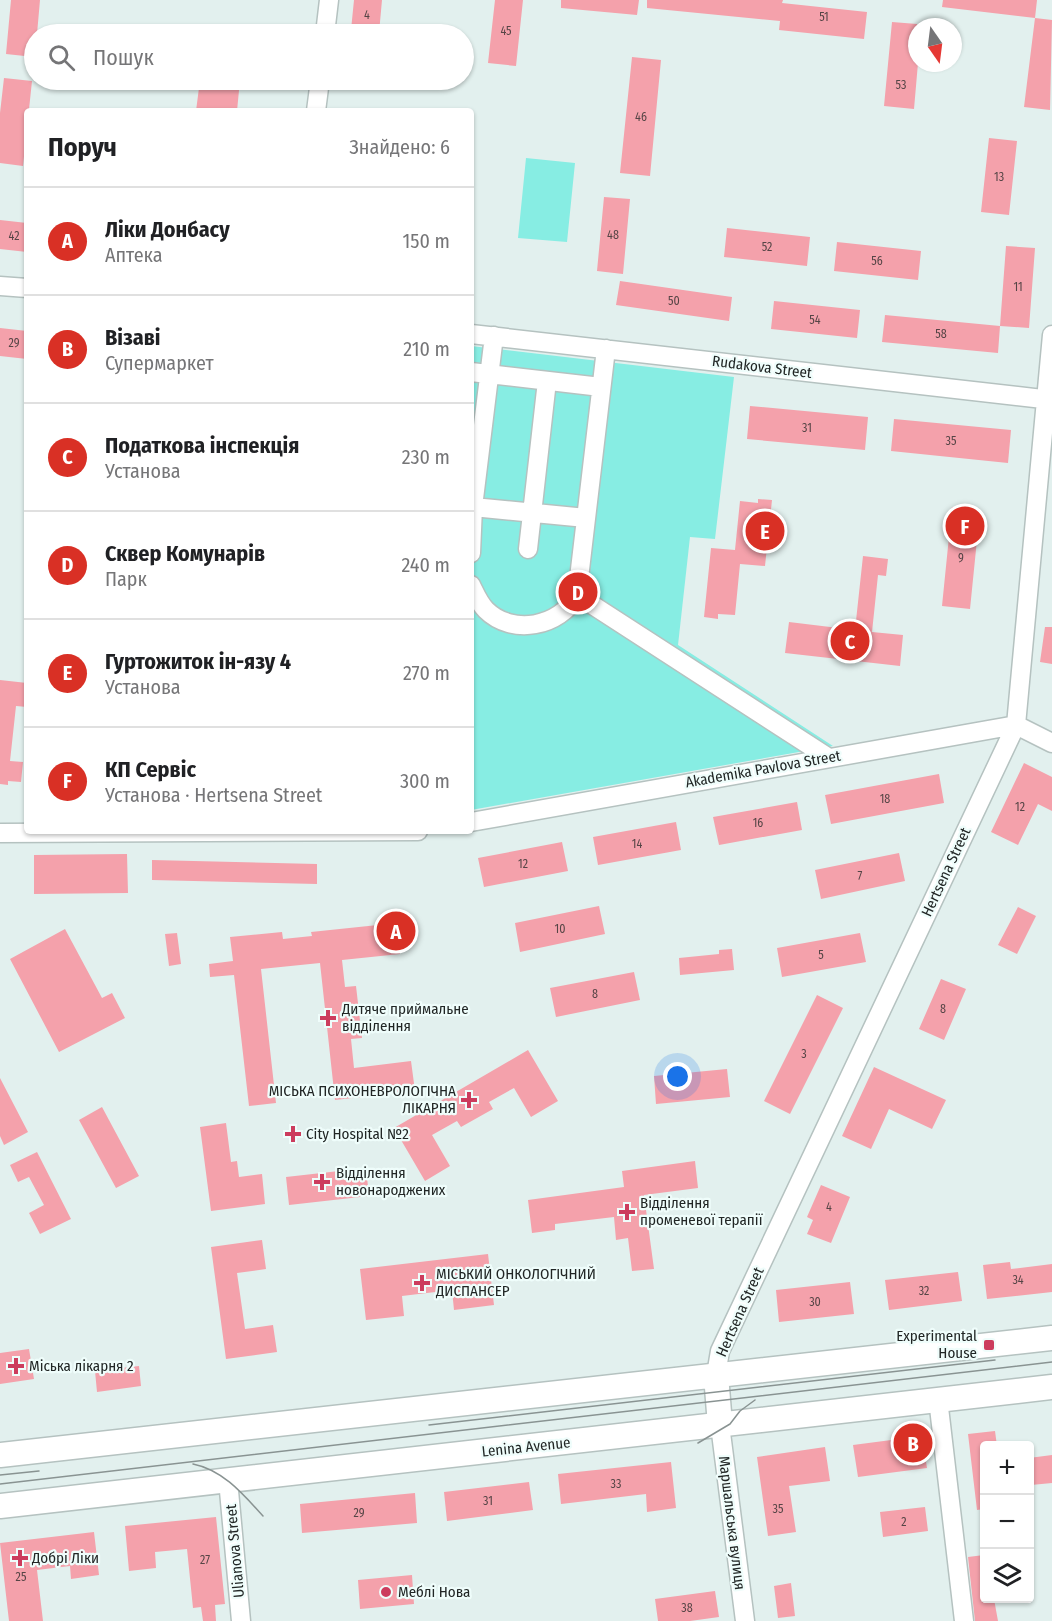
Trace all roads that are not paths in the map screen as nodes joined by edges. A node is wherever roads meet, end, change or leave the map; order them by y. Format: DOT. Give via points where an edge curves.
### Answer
graph roads {
  1 [pos="329,0"];
  2 [pos="326,24"];
  3 [pos="319,90"];
  4 [pos="316,108"];
  5 [pos="0,286"];
  6 [pos="24,288"];
  7 [pos="474,334"];
  8 [pos="1052,335"];
  9 [pos="494,336"];
  10 [pos="606,349"];
  11 [pos="474,372"];
  12 [pos="489,374"];
  13 [pos="547,381"];
  14 [pos="602,387"];
  15 [pos="1048,400"];
  16 [pos="474,497"];
  17 [pos="474,513"];
  18 [pos="531,513"];
  19 [pos="586,518"];
  20 [pos="528,549"];
  21 [pos="474,590"];
  22 [pos="577,596"];
  23 [pos="1016,725"];
  24 [pos="1052,743"];
  25 [pos="829,758"];
  26 [pos="474,821"];
  27 [pos="0,833"];
  28 [pos="24,833"];
  29 [pos="1052,1338"];
  30 [pos="716,1375"];
  31 [pos="1052,1386"];
  32 [pos="938,1399"];
  33 [pos="720,1425"];
  34 [pos="0,1455"];
  35 [pos="228,1480"];
  36 [pos="0,1506"];
  37 [pos="241,1621"];
  38 [pos="745,1621"];
  39 [pos="964,1621"];
  1 -- 2 [label="street"];
  3 -- 4 [label="street"];
  5 -- 6 [label="street"];
  7 -- 9 [label="street, Rudakova Street"];
  8 -- 15 [label="street, Hertsena Street"];
  9 -- 10 [label="street, Rudakova Street"];
  9 -- 12 [label="street"];
  10 -- 14 [label="street"];
  10 -- 15 [label="street, Rudakova Street"];
  11 -- 12 [label="street"];
  12 -- 13 [label="street"];
  12 -- 16 [label="street"];
  13 -- 14 [label="street"];
  13 -- 18 [label="street"];
  14 -- 19 [label="street"];
  15 -- 23 [label="street, Hertsena Street"];
  17 -- 18 [label="street"];
  18 -- 19 [label="street"];
  18 -- 20 [label="street"];
  19 -- 22 [label="street"];
  21 -- 22 [label="street" via="485,609 512,624 542,622 558,616"];
  22 -- 25 [label="street"];
  23 -- 24 [label="street"];
  23 -- 25 [label="street, Akademika Pavlova Street"];
  23 -- 30 [label="street, Hertsena Street" via="720,1351"];
  25 -- 26 [label="street, Akademika Pavlova Street"];
  27 -- 28 [label="street"];
  29 -- 30 [label="main road"];
  30 -- 33 [label="main road"];
  30 -- 34 [label="main road"];
  31 -- 32 [label="main road, Lenina Avenue"];
  32 -- 33 [label="main road, Lenina Avenue"];
  32 -- 39 [label="street"];
  33 -- 35 [label="main road, Lenina Avenue"];
  33 -- 38 [label="street, Маршальська вулиця"];
  35 -- 36 [label="main road, Lenina Avenue"];
  35 -- 37 [label="street, Ulianova Street"];
}
